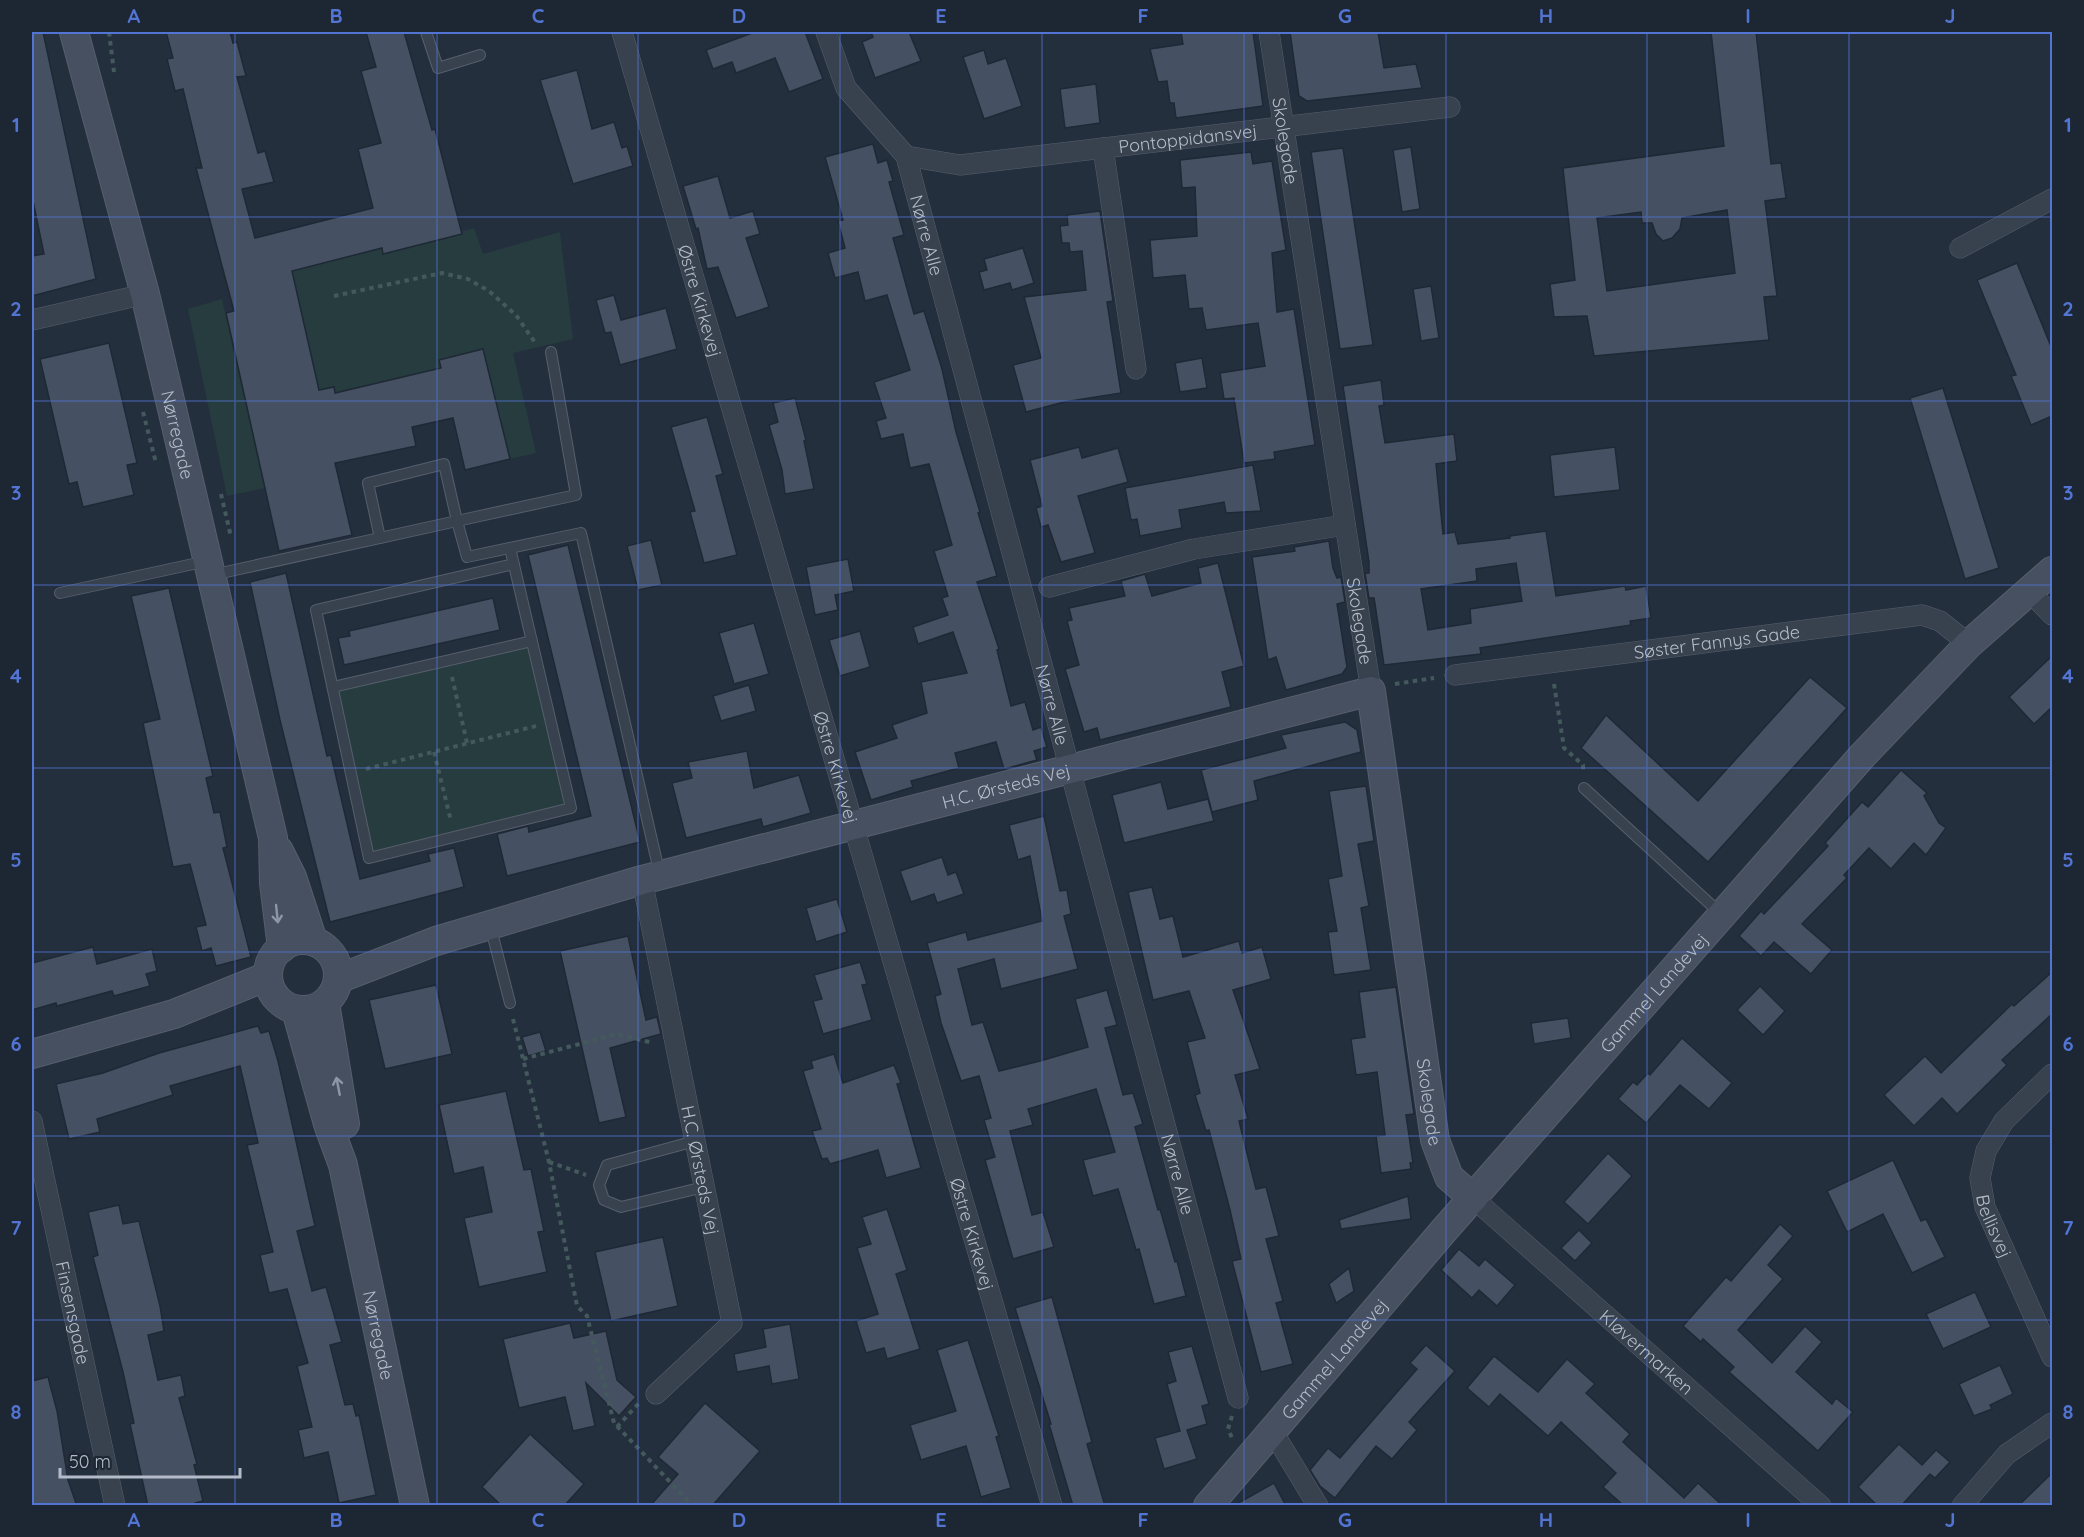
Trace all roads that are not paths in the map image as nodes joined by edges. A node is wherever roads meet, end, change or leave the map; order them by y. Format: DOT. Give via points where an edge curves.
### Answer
graph roads {
  1 [pos="74,32"];
  2 [pos="426,32"];
  3 [pos="622,32"];
  4 [pos="826,32"];
  5 [pos="1269,32"];
  6 [pos="480,55"];
  7 [pos="1450,107"];
  8 [pos="1284,127"];
  9 [pos="1103,148"];
  10 [pos="906,156"];
  11 [pos="2052,199"];
  12 [pos="1960,248"];
  13 [pos="144,294"];
  14 [pos="32,320"];
  15 [pos="551,352"];
  16 [pos="1136,369"];
  17 [pos="457,521"];
  18 [pos="1345,525"];
  19 [pos="380,538"];
  20 [pos="510,548"];
  21 [pos="514,564"];
  22 [pos="210,568"];
  23 [pos="2052,571"];
  24 [pos="1049,587"];
  25 [pos="2030,591"];
  26 [pos="60,593"];
  27 [pos="2052,615"];
  28 [pos="532,641"];
  29 [pos="1969,644"];
  30 [pos="1455,675"];
  31 [pos="333,687"];
  32 [pos="1383,692"];
  33 [pos="1070,769"];
  34 [pos="1584,788"];
  35 [pos="854,825"];
  36 [pos="273,838"];
  37 [pos="651,878"];
  38 [pos="1722,914"];
  39 [pos="490,925"];
  40 [pos="282,948"];
  41 [pos="327,970"];
  42 [pos="280,995"];
  43 [pos="510,1004"];
  44 [pos="32,1054"];
  45 [pos="2052,1074"];
  46 [pos="32,1121"];
  47 [pos="695,1141"];
  48 [pos="343,1165"];
  49 [pos="704,1187"];
  50 [pos="1473,1198"];
  51 [pos="2052,1357"];
  52 [pos="656,1394"];
  53 [pos="1238,1398"];
  54 [pos="2052,1423"];
  55 [pos="1273,1432"];
  56 [pos="115,1506"];
  57 [pos="415,1506"];
  58 [pos="1052,1506"];
  59 [pos="1208,1506"];
  60 [pos="1318,1506"];
  61 [pos="1821,1506"];
  62 [pos="1962,1506"];
  1 -- 13 [label="street, Nørregade"];
  2 -- 6 [label="lane" via="438,68"];
  3 -- 35 [label="street, Østre Kirkevej"];
  4 -- 10 [label="street, Nørre Alle" via="846,88"];
  5 -- 8 [label="street, Skolegade"];
  7 -- 8 [label="street, Pontoppidansvej"];
  8 -- 9 [label="street, Pontoppidansvej"];
  8 -- 18 [label="street, Skolegade"];
  9 -- 10 [label="street, Pontoppidansvej" via="960,165"];
  9 -- 16 [label="street, Pontoppidansvej"];
  10 -- 33 [label="street, Nørre Alle"];
  11 -- 12 [label="street"];
  13 -- 14 [label="street"];
  13 -- 22 [label="street, Nørregade"];
  15 -- 17 [label="lane" via="576,495"];
  17 -- 19 [label="lane"];
  17 -- 19 [label="lane" via="444,464 368,483"];
  17 -- 20 [label="lane" via="467,557"];
  18 -- 24 [label="street" via="1194,549"];
  18 -- 32 [label="street, Skolegade"];
  19 -- 22 [label="lane"];
  20 -- 21 [label="lane"];
  20 -- 37 [label="lane" via="581,533"];
  21 -- 28 [label="lane"];
  21 -- 31 [label="lane" via="316,610"];
  22 -- 26 [label="lane"];
  22 -- 36 [label="street, Nørregade"];
  23 -- 25 [label="street, Gammel Landevej"];
  25 -- 27 [label="street"];
  25 -- 29 [label="street, Gammel Landevej"];
  28 -- 31 [label="lane"];
  28 -- 31 [label="lane" via="571,808 369,858"];
  29 -- 30 [label="street, Søster Fannys Gade" via="1940,621 1922,615"];
  29 -- 38 [label="street, Gammel Landevej" via="1863,755"];
  32 -- 33 [label="street, H.C. Ørsteds Vej"];
  32 -- 50 [label="street, Skolegade" via="1435,1140 1449,1177"];
  33 -- 35 [label="street, H.C. Ørsteds Vej"];
  33 -- 53 [label="street, Nørre Alle"];
  34 -- 38 [label="lane"];
  35 -- 37 [label="street, H.C. Ørsteds Vej"];
  35 -- 58 [label="street, Østre Kirkevej"];
  36 -- 40 [label="street, Nørregade, one-way"];
  36 -- 41 [label="street, Nørregade"];
  37 -- 39 [label="street, H.C. Ørsteds Vej"];
  37 -- 47 [label="street, H.C. Ørsteds Vej" via="675,1040"];
  38 -- 50 [label="street, Gammel Landevej"];
  39 -- 41 [label="street, H.C. Ørsteds Vej"];
  39 -- 43 [label="lane"];
  40 -- 41 [label="street" via="297,941"];
  40 -- 42 [label="street" via="269,965"];
  41 -- 42 [label="street" via="307,1010"];
  48 -- 41 [label="street, Nørregade, one-way" via="345,1119"];
  42 -- 44 [label="street" via="174,1014"];
  42 -- 48 [label="street, Nørregade"];
  45 -- 51 [label="street, Bellisvej" via="2004,1121 1986,1152 1980,1178 1985,1208"];
  46 -- 56 [label="street, Finsensgade"];
  47 -- 49 [label="street, H.C. Ørsteds Vej"];
  47 -- 49 [label="lane" via="607,1165 599,1185 604,1200 621,1207"];
  48 -- 57 [label="street, Nørregade"];
  49 -- 52 [label="street, H.C. Ørsteds Vej" via="732,1323"];
  50 -- 55 [label="street, Gammel Landevej"];
  50 -- 61 [label="street, Kløvermarken"];
  54 -- 62 [label="street" via="2007,1454"];
  55 -- 59 [label="street, Gammel Landevej"];
  55 -- 60 [label="street, Gammel Landevej"];
}
